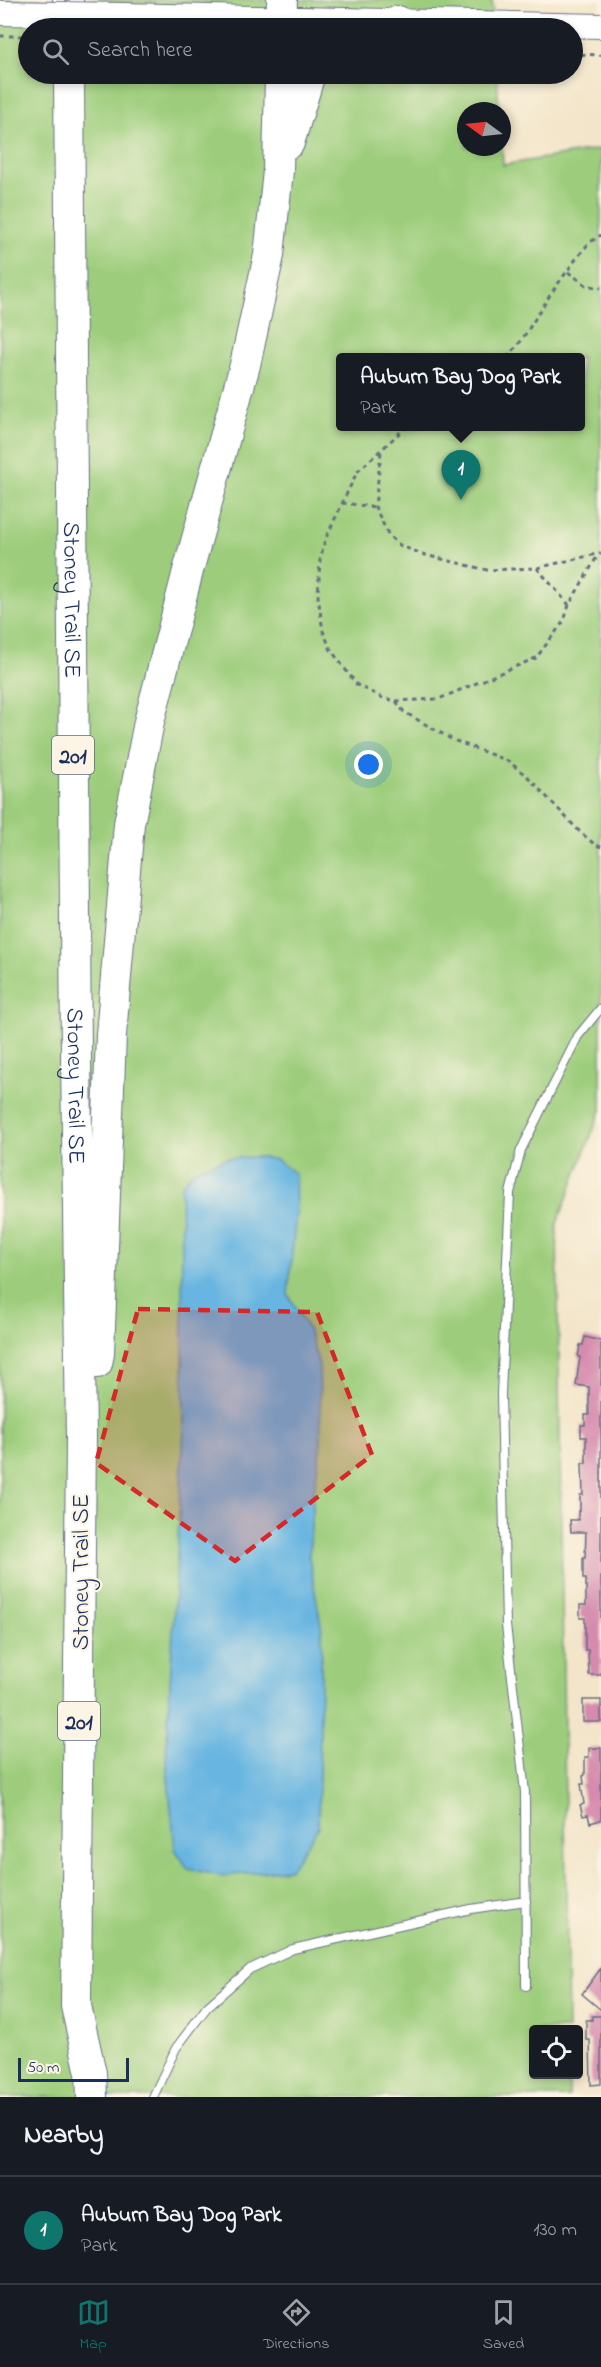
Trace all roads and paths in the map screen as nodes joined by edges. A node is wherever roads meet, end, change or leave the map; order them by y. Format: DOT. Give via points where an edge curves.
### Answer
graph roads {
  1 [pos="68,0"];
  2 [pos="0,13"];
  3 [pos="281,16"];
  4 [pos="68,18"];
  5 [pos="306,18"];
  6 [pos="583,26"];
  7 [pos="601,26"];
  8 [pos="0,36"];
  9 [pos="18,36"];
  10 [pos="583,54"];
  11 [pos="601,55"];
  12 [pos="69,84"];
  13 [pos="280,84"];
  14 [pos="305,84"];
  15 [pos="278,171"];
  16 [pos="601,235"];
  17 [pos="568,272"];
  18 [pos="601,288"];
  19 [pos="511,353"];
  20 [pos="402,431"];
  21 [pos="381,452"];
  22 [pos="342,503"];
  23 [pos="375,507"];
  24 [pos="600,554"];
  25 [pos="537,568"];
  26 [pos="569,605"];
  27 [pos="396,702"];
  28 [pos="601,847"];
  29 [pos="601,1008"];
  30 [pos="81,1437"];
  31 [pos="526,1901"];
  32 [pos="526,1986"];
  33 [pos="76,2006"];
  34 [pos="74,2097"];
  35 [pos="92,2097"];
  36 [pos="153,2097"];
  1 -- 4 [label="highway"];
  2 -- 3 [label="main road, bridge"];
  3 -- 5 [label="main road"];
  6 -- 7 [label="main road"];
  8 -- 9 [label="path"];
  10 -- 11 [label="path"];
  12 -- 30 [label="highway, Stoney Trail SE / 201"];
  13 -- 15 [label="highway"];
  14 -- 15 [label="highway" via="297,121"];
  15 -- 30 [label="highway" via="269,255 245,365 152,711 129,824 111,1035 99,1354"];
  16 -- 17 [label="path" via="589,243"];
  17 -- 18 [label="path" via="586,285"];
  17 -- 19 [label="path"];
  20 -- 21 [label="path"];
  21 -- 22 [label="path" via="357,472"];
  21 -- 23 [label="path"];
  22 -- 23 [label="path"];
  22 -- 27 [label="path" via="320,560 318,597 323,631 331,650 357,685"];
  23 -- 25 [label="path" via="389,536 401,546 487,570"];
  24 -- 25 [label="path"];
  24 -- 26 [label="path"];
  25 -- 26 [label="path"];
  26 -- 27 [label="path" via="564,621 536,658 439,699"];
  27 -- 28 [label="path" via="404,712 453,740 508,761 578,830"];
  29 -- 31 [label="lane" via="578,1036 520,1150 510,1192 501,1394 506,1625 525,1792"];
  30 -- 33 [label="highway, Stoney Trail SE / 201"];
  31 -- 32 [label="lane"];
  31 -- 36 [label="lane" via="471,1909 293,1949 250,1969 207,2007 176,2048"];
  33 -- 34 [label="highway"];
  33 -- 35 [label="highway, Stoney Trail SE / 201" via="91,2073"];
}
